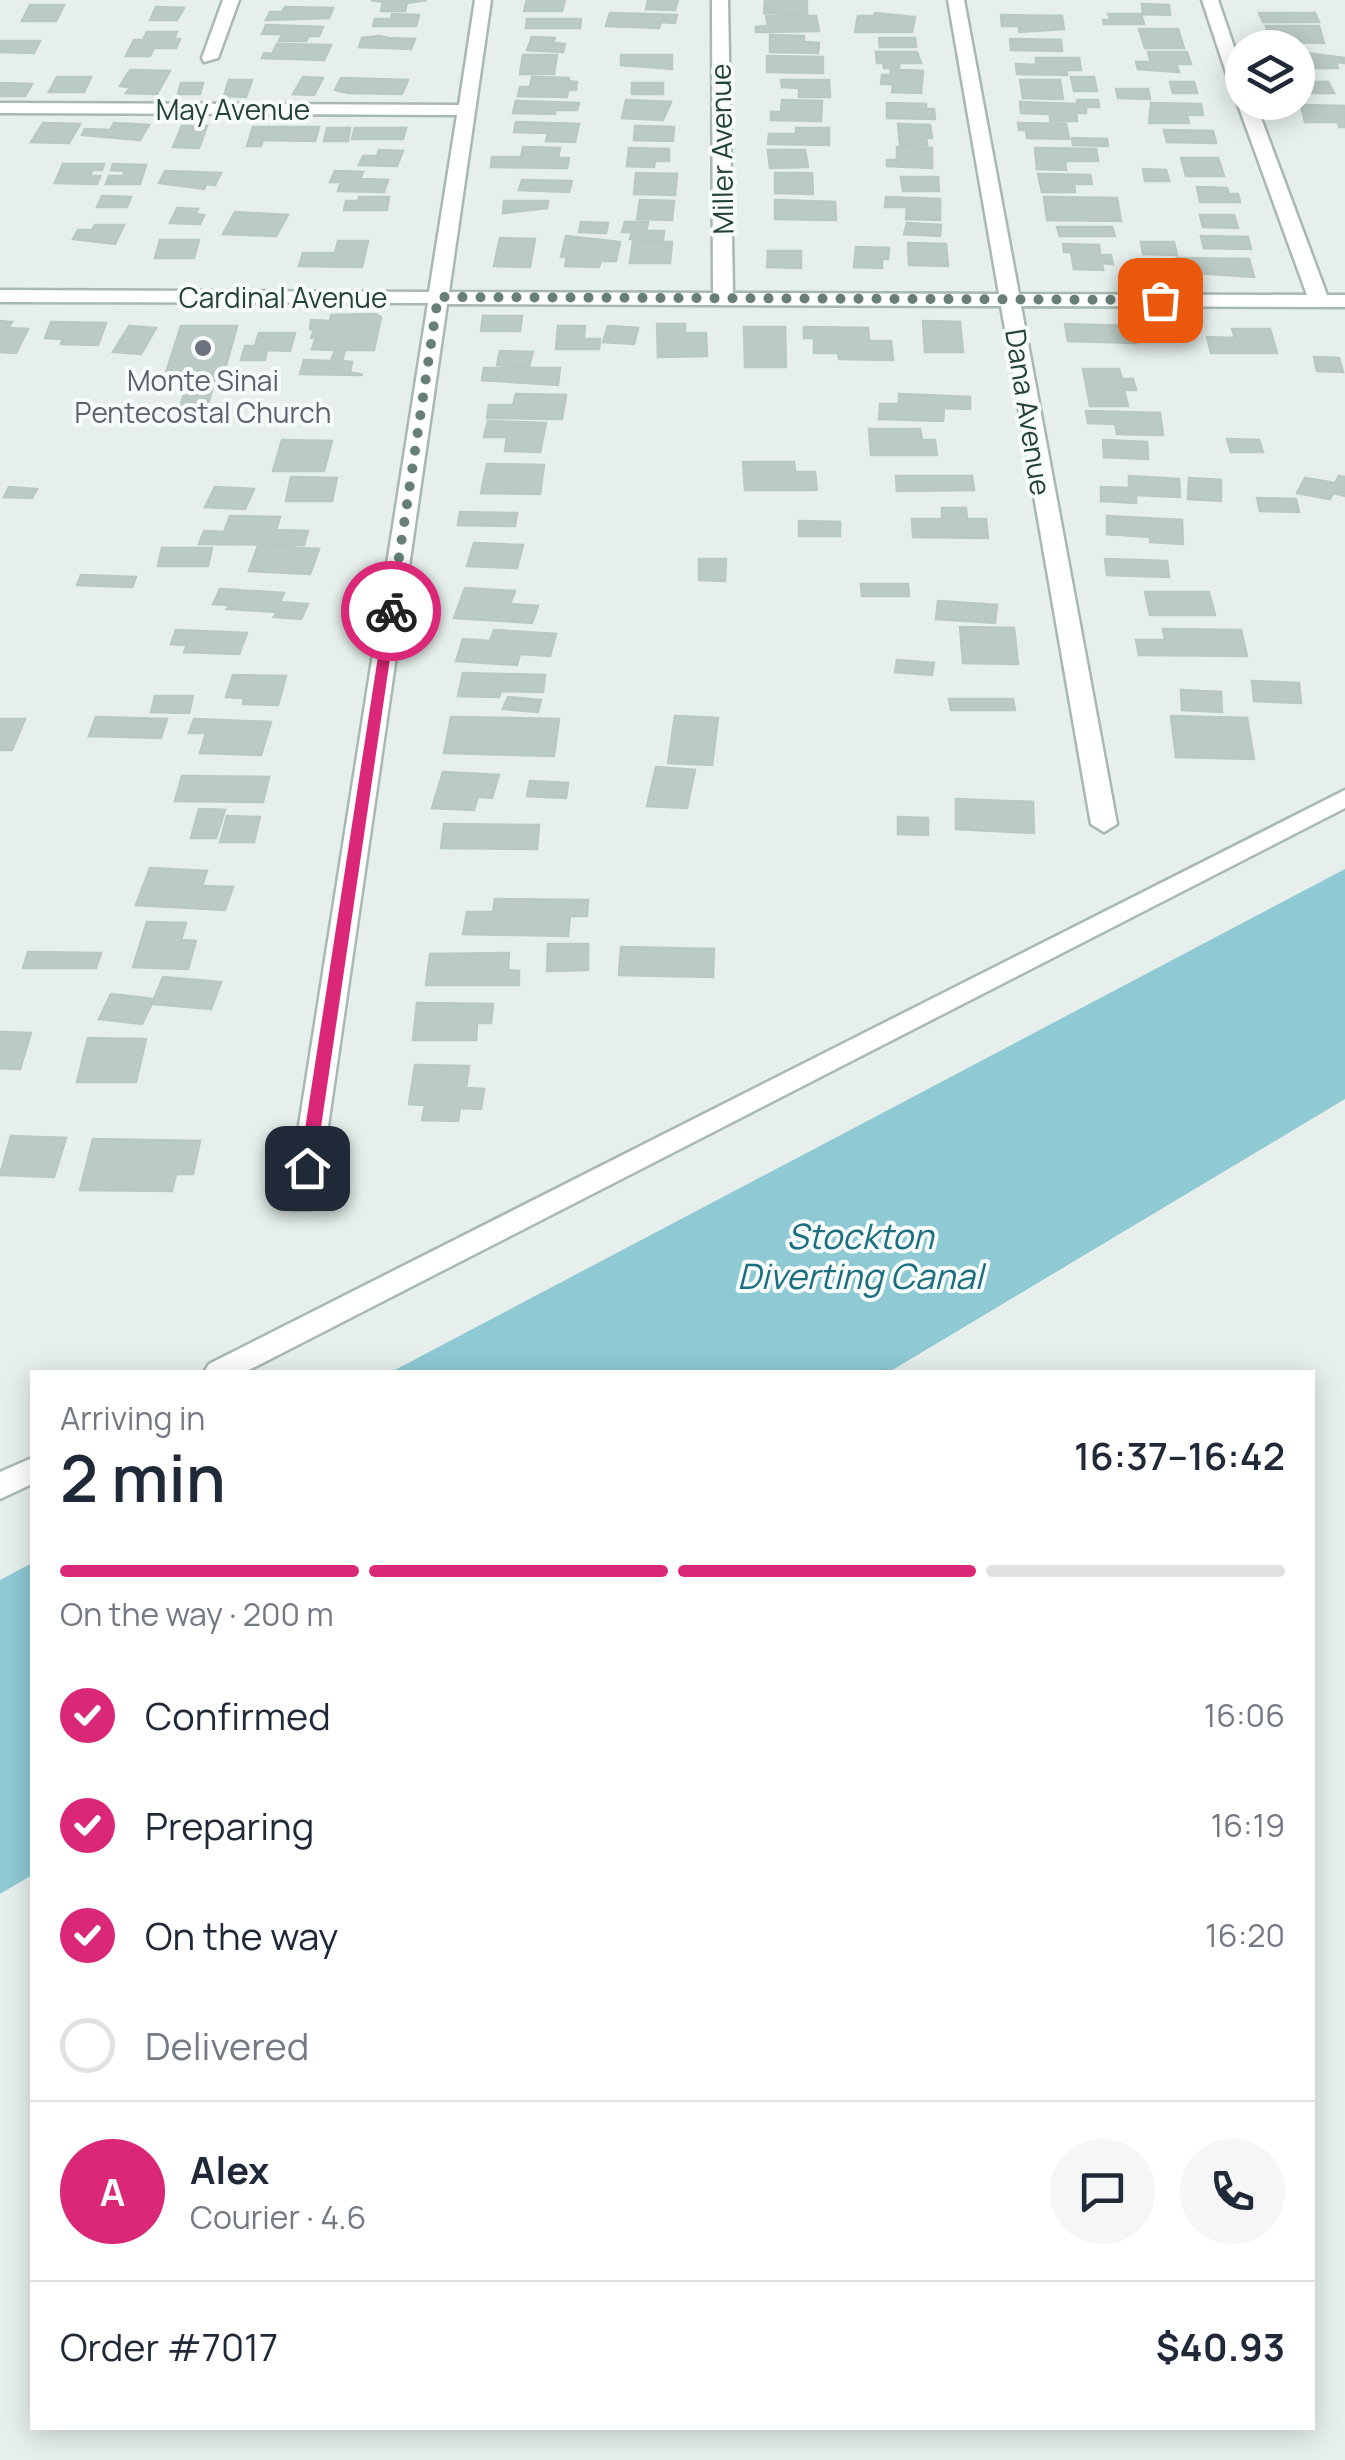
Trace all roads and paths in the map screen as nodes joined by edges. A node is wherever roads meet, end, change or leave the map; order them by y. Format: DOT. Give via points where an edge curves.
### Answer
graph roads {
  1 [pos="231,0"];
  2 [pos="484,0"];
  3 [pos="720,0"];
  4 [pos="956,0"];
  5 [pos="1210,0"];
  6 [pos="1225,44"];
  7 [pos="210,58"];
  8 [pos="0,108"];
  9 [pos="467,110"];
  10 [pos="1253,120"];
  11 [pos="0,296"];
  12 [pos="438,297"];
  13 [pos="723,298"];
  14 [pos="1010,299"];
  15 [pos="1319,301"];
  16 [pos="1345,301"];
  17 [pos="1345,798"];
  18 [pos="1104,824"];
  19 [pos="302,1202"];
  20 [pos="224,1370"];
  21 [pos="30,1471"];
  22 [pos="0,1487"];
  1 -- 7 [label="street"];
  2 -- 9 [label="street"];
  3 -- 13 [label="street, Miller Avenue"];
  4 -- 14 [label="street, Dana Avenue"];
  5 -- 6 [label="street"];
  8 -- 9 [label="street, May Avenue"];
  9 -- 12 [label="street"];
  10 -- 15 [label="street"];
  11 -- 12 [label="street, Cardinal Avenue"];
  12 -- 13 [label="street, Cardinal Avenue"];
  12 -- 19 [label="street"];
  13 -- 14 [label="street, Cardinal Avenue"];
  14 -- 15 [label="street, Cardinal Avenue"];
  14 -- 18 [label="street, Dana Avenue"];
  15 -- 16 [label="street, Cardinal Avenue"];
  17 -- 20 [label="street"];
  21 -- 22 [label="street"];
}
